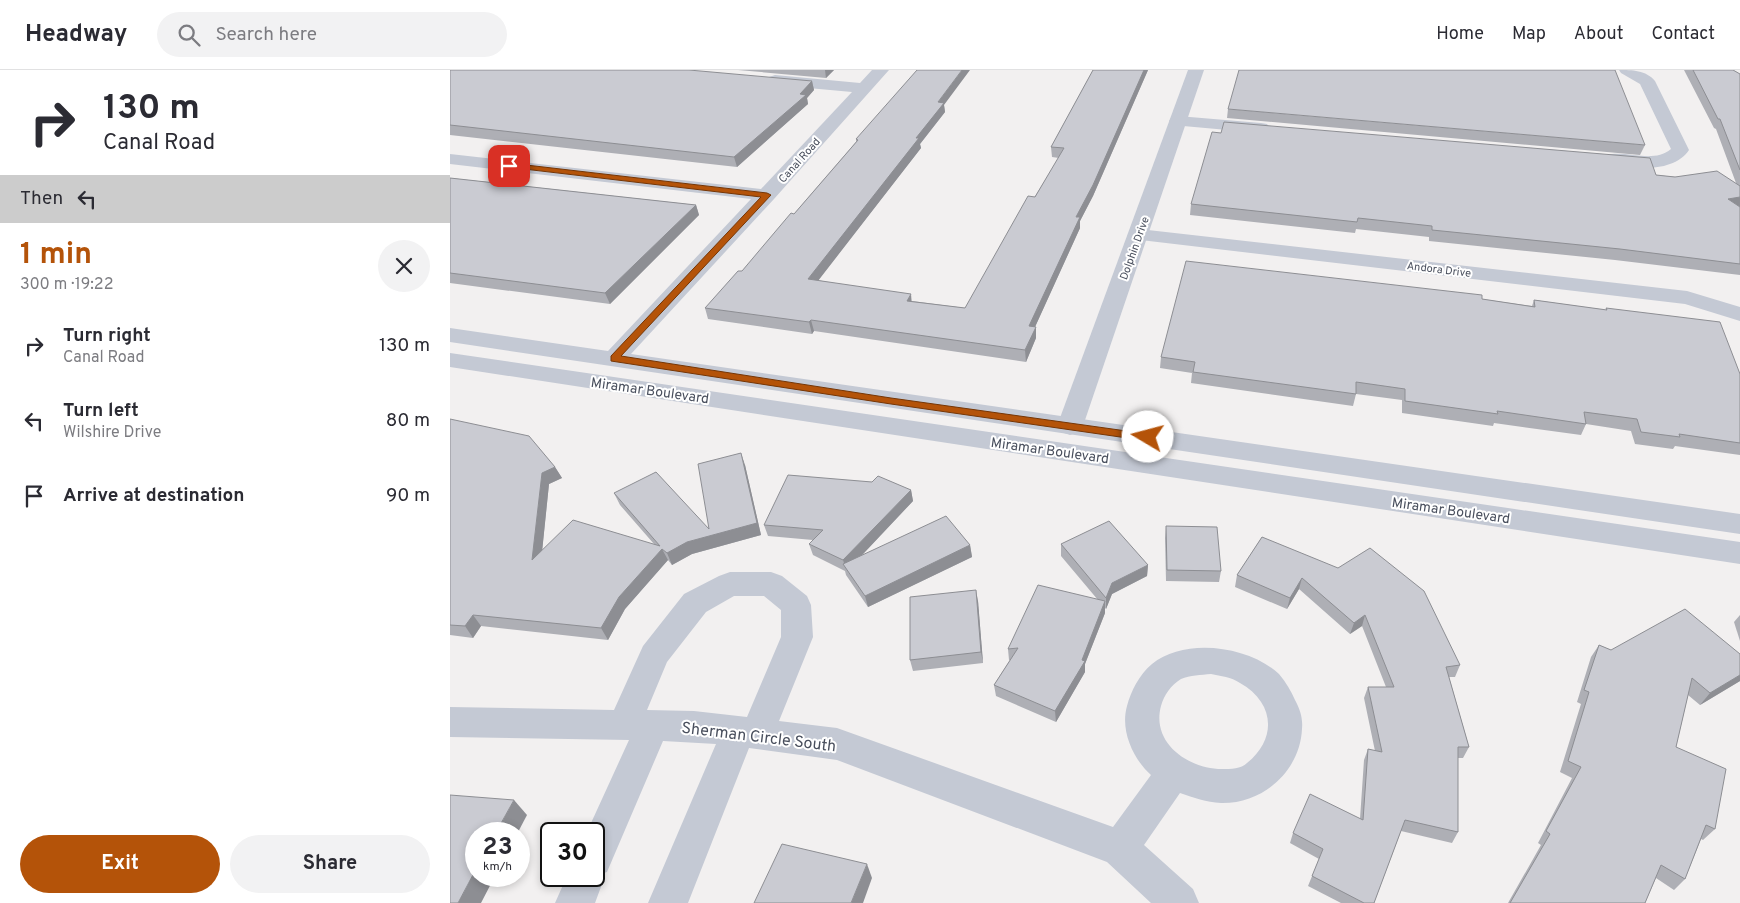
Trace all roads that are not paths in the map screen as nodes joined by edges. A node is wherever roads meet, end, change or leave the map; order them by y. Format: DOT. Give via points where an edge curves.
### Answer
graph roads {
  1 [pos="881,70"];
  2 [pos="1196,70"];
  3 [pos="1629,70"];
  4 [pos="760,79"];
  5 [pos="864,88"];
  6 [pos="1178,121"];
  7 [pos="1279,130"];
  8 [pos="1595,158"];
  9 [pos="450,159"];
  10 [pos="767,195"];
  11 [pos="1138,235"];
  12 [pos="1739,313"];
  13 [pos="450,335"];
  14 [pos="614,358"];
  15 [pos="450,360"];
  16 [pos="1070,426"];
  17 [pos="1740,524"];
  18 [pos="1740,553"];
  19 [pos="450,722"];
  20 [pos="638,725"];
  21 [pos="748,732"];
  22 [pos="1174,772"];
  23 [pos="605,826"];
  24 [pos="1120,848"];
  25 [pos="582,887"];
  26 [pos="575,903"];
  27 [pos="668,903"];
  28 [pos="1179,903"];
  1 -- 5 [label="street, Canal Road"];
  2 -- 6 [label="street, Dolphin Drive"];
  3 -- 8 [label="street" via="1647,81 1680,150 1670,159 1644,162"];
  4 -- 5 [label="street"];
  5 -- 10 [label="street, Canal Road"];
  6 -- 7 [label="street"];
  6 -- 11 [label="street, Dolphin Drive"];
  9 -- 10 [label="street"];
  10 -- 14 [label="street, Canal Road"];
  11 -- 12 [label="street, Andora Drive" via="1687,298"];
  11 -- 16 [label="street, Dolphin Drive"];
  13 -- 14 [label="street, Miramar Boulevard"];
  14 -- 16 [label="street, Miramar Boulevard"];
  15 -- 18 [label="street, Miramar Boulevard"];
  16 -- 17 [label="street, Miramar Boulevard"];
  19 -- 20 [label="street, Sherman Circle South"];
  20 -- 21 [label="street, Sherman Circle South" via="694,726"];
  20 -- 21 [label="street" via="654,655 695,603 730,584 771,584 796,605 797,637"];
  20 -- 23 [label="street"];
  21 -- 24 [label="street, Sherman Circle South" via="837,744"];
  21 -- 27 [label="street"];
  22 -- 24 [label="street"];
  24 -- 28 [label="street, Sherman Circle South"];
  25 -- 26 [label="street"];
}
